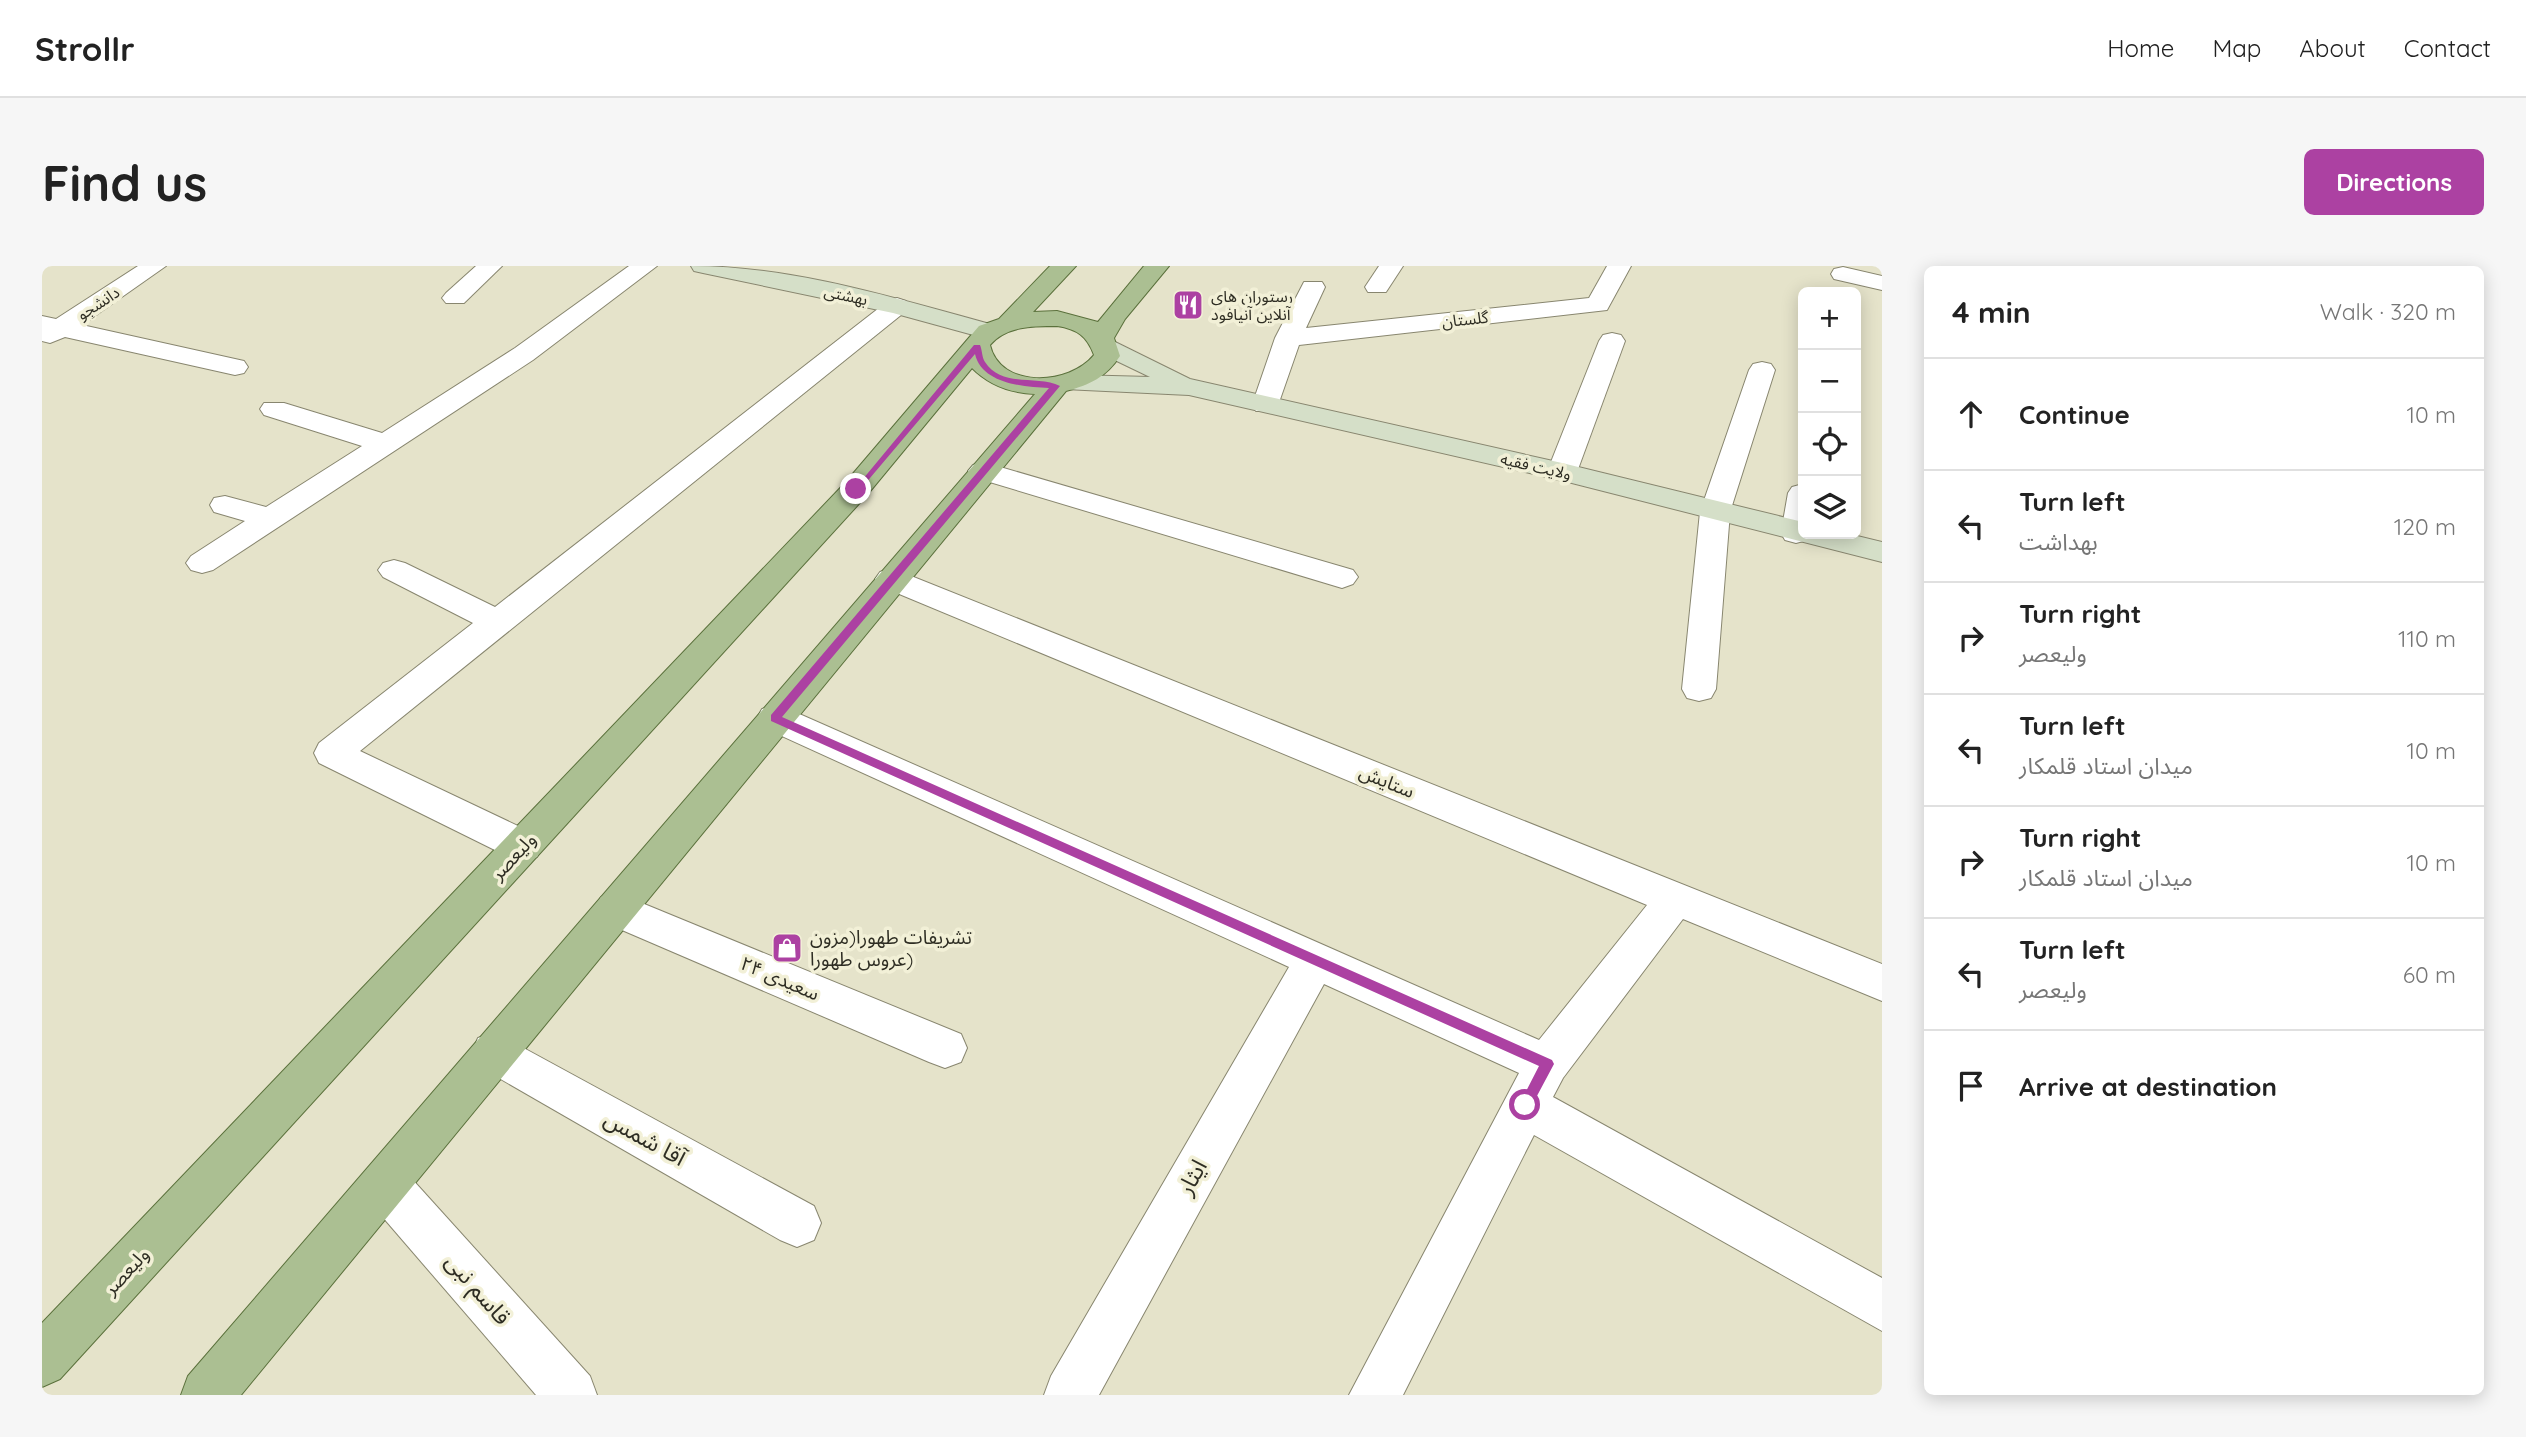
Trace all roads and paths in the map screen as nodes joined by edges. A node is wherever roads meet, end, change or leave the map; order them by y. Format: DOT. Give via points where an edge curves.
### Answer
graph roads {
  1 [pos="154,266"];
  2 [pos="490,266"];
  3 [pos="645,266"];
  4 [pos="703,266"];
  5 [pos="1064,266"];
  6 [pos="1157,266"];
  7 [pos="1391,266"];
  8 [pos="1619,266"];
  9 [pos="1843,277"];
  10 [pos="1882,283"];
  11 [pos="1313,287"];
  12 [pos="1377,287"];
  13 [pos="455,298"];
  14 [pos="897,306"];
  15 [pos="49,330"];
  16 [pos="991,333"];
  17 [pos="1288,338"];
  18 [pos="1612,341"];
  19 [pos="1103,342"];
  20 [pos="235,367"];
  21 [pos="1762,370"];
  22 [pos="1065,384"];
  23 [pos="1189,387"];
  24 [pos="1266,405"];
  25 [pos="274,409"];
  26 [pos="386,444"];
  27 [pos="983,471"];
  28 [pos="1562,472"];
  29 [pos="225,505"];
  30 [pos="1715,512"];
  31 [pos="271,519"];
  32 [pos="1798,522"];
  33 [pos="1796,533"];
  34 [pos="1882,552"];
  35 [pos="202,564"];
  36 [pos="394,570"];
  37 [pos="1342,578"];
  38 [pos="891,579"];
  39 [pos="498,622"];
  40 [pos="1699,689"];
  41 [pos="775,718"];
  42 [pos="523,846"];
  43 [pos="1675,899"];
  44 [pos="615,909"];
  45 [pos="1315,960"];
  46 [pos="1882,983"];
  47 [pos="945,1048"];
  48 [pos="494,1052"];
  49 [pos="1547,1064"];
  50 [pos="1525,1105"];
  51 [pos="385,1184"];
  52 [pos="797,1223"];
  53 [pos="1882,1306"];
  54 [pos="42,1361"];
  55 [pos="207,1395"];
  56 [pos="571,1395"];
  57 [pos="1070,1395"];
  58 [pos="1375,1395"];
  1 -- 15 [label="street, دانشجو"];
  2 -- 13 [label="street"];
  3 -- 26 [label="street" via="524,354"];
  4 -- 14 [label="street, بهشتی"];
  5 -- 16 [label="main road, ولیعصر"];
  6 -- 19 [label="main road" via="1114,316"];
  7 -- 12 [label="street"];
  8 -- 17 [label="street, گلستان" via="1598,305"];
  9 -- 10 [label="street"];
  11 -- 17 [label="street"];
  14 -- 16 [label="street, بهشتی"];
  14 -- 39 [label="street"];
  15 -- 20 [label="street"];
  16 -- 19 [label="main road" via="1035,317 1061,318 1084,326"];
  16 -- 22 [label="main road" via="981,362 998,376 1025,385"];
  16 -- 42 [label="main road, ولیعصر" via="856,489"];
  17 -- 24 [label="street"];
  18 -- 28 [label="street"];
  19 -- 22 [label="main road" via="1107,356 1101,367"];
  19 -- 23 [label="street, ولایت فقیه"];
  21 -- 30 [label="street"];
  22 -- 23 [label="street, ولایت فقیه"];
  22 -- 27 [label="main road"];
  23 -- 24 [label="street, ولایت فقیه"];
  24 -- 28 [label="street, ولایت فقیه"];
  25 -- 26 [label="street"];
  26 -- 31 [label="street"];
  27 -- 37 [label="street"];
  27 -- 38 [label="main road"];
  28 -- 30 [label="street, ولایت فقیه"];
  29 -- 31 [label="street"];
  30 -- 33 [label="street, ولایت فقیه"];
  30 -- 40 [label="street"];
  31 -- 35 [label="street"];
  32 -- 33 [label="street"];
  33 -- 34 [label="street, ولایت فقیه"];
  36 -- 39 [label="street"];
  38 -- 41 [label="main road"];
  38 -- 43 [label="street, ستایش"];
  39 -- 42 [label="street" via="332,753"];
  41 -- 44 [label="main road"];
  41 -- 45 [label="street"];
  42 -- 54 [label="main road, ولیعصر"];
  43 -- 46 [label="street, ستایش"];
  43 -- 49 [label="street"];
  44 -- 47 [label="street, ۲۴ سعیدی"];
  44 -- 48 [label="main road"];
  45 -- 49 [label="street"];
  45 -- 57 [label="street, ایثار"];
  48 -- 51 [label="main road"];
  48 -- 52 [label="street, آقا شمس"];
  49 -- 50 [label="street"];
  50 -- 53 [label="street"];
  50 -- 58 [label="street"];
  51 -- 55 [label="main road"];
  51 -- 56 [label="street, قاسم نبی"];
}
